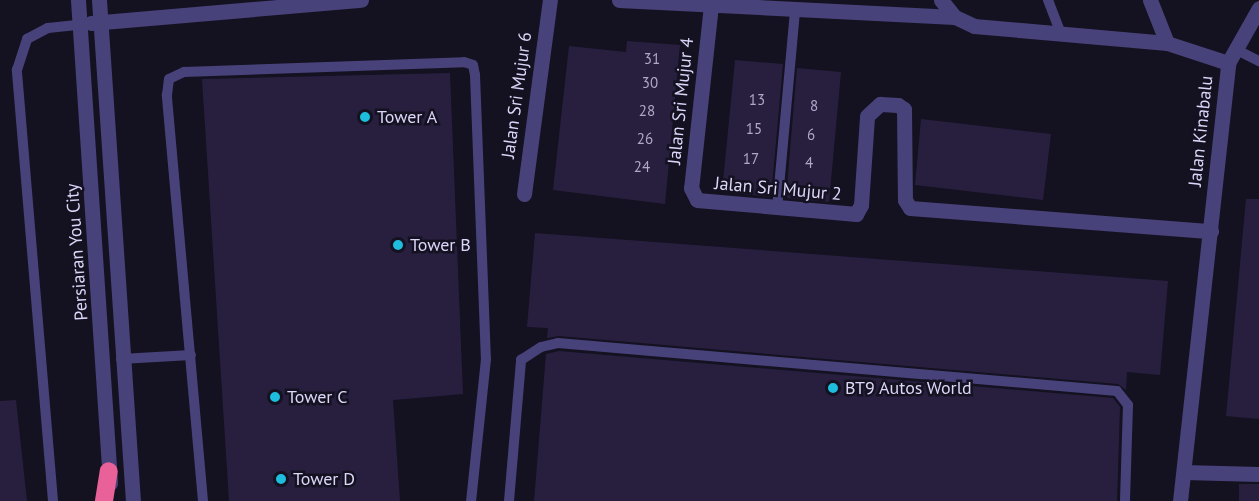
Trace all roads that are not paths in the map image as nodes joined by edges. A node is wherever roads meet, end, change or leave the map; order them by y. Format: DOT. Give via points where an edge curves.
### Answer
graph roads {
  1 [pos="78,0"];
  2 [pos="99,0"];
  3 [pos="361,0"];
  4 [pos="550,0"];
  5 [pos="620,0"];
  6 [pos="941,0"];
  7 [pos="1048,0"];
  8 [pos="1150,0"];
  9 [pos="711,5"];
  10 [pos="1259,8"];
  11 [pos="795,10"];
  12 [pos="955,17"];
  13 [pos="101,22"];
  14 [pos="80,25"];
  15 [pos="1061,34"];
  16 [pos="1167,43"];
  17 [pos="1232,56"];
  18 [pos="1259,61"];
  19 [pos="524,194"];
  20 [pos="697,200"];
  21 [pos="777,209"];
  22 [pos="1211,231"];
  23 [pos="191,355"];
  24 [pos="121,359"];
  25 [pos="109,471"];
  26 [pos="1184,472"];
  27 [pos="1259,474"];
  28 [pos="53,501"];
  29 [pos="104,501"];
  30 [pos="112,501"];
  31 [pos="133,501"];
  32 [pos="203,501"];
  33 [pos="471,501"];
  34 [pos="509,501"];
  35 [pos="1125,501"];
  36 [pos="1180,501"];
  1 -- 14 [label="street, Persiaran You City"];
  2 -- 13 [label="street, Persiaran You City"];
  3 -- 13 [label="street"];
  4 -- 19 [label="street, Jalan Sri Mujur 6"];
  5 -- 9 [label="street"];
  6 -- 12 [label="street"];
  7 -- 15 [label="lane"];
  8 -- 16 [label="street"];
  9 -- 11 [label="street"];
  9 -- 20 [label="street, Jalan Sri Mujur 4" via="691,188"];
  10 -- 17 [label="street"];
  11 -- 12 [label="street"];
  11 -- 21 [label="lane"];
  12 -- 15 [label="street, Jalan Kinabalu" via="974,26"];
  13 -- 14 [label="street"];
  13 -- 24 [label="street, Persiaran You City"];
  14 -- 25 [label="street, Persiaran You City"];
  14 -- 28 [label="lane" via="48,28 27,39 17,70"];
  15 -- 16 [label="street, Jalan Kinabalu"];
  16 -- 17 [label="street, Jalan Kinabalu"];
  17 -- 18 [label="lane"];
  17 -- 22 [label="street, Jalan Kinabalu"];
  20 -- 21 [label="street, Jalan Sri Mujur 2"];
  21 -- 22 [label="street, Jalan Sri Mujur 2" via="856,214 861,206 867,116 880,104 904,109 905,200 910,208"];
  22 -- 26 [label="street, Jalan Kinabalu"];
  23 -- 24 [label="lane"];
  23 -- 32 [label="lane"];
  23 -- 33 [label="lane" via="167,95 169,79 184,72 464,62 473,65 486,359"];
  24 -- 31 [label="street, Persiaran You City"];
  25 -- 29 [label="highway"];
  25 -- 30 [label="street, Persiaran You City"];
  26 -- 27 [label="street"];
  26 -- 36 [label="street, Jalan Kinabalu"];
  34 -- 35 [label="lane" via="521,360 541,347 558,343 1117,391 1125,395 1128,405"];
}
